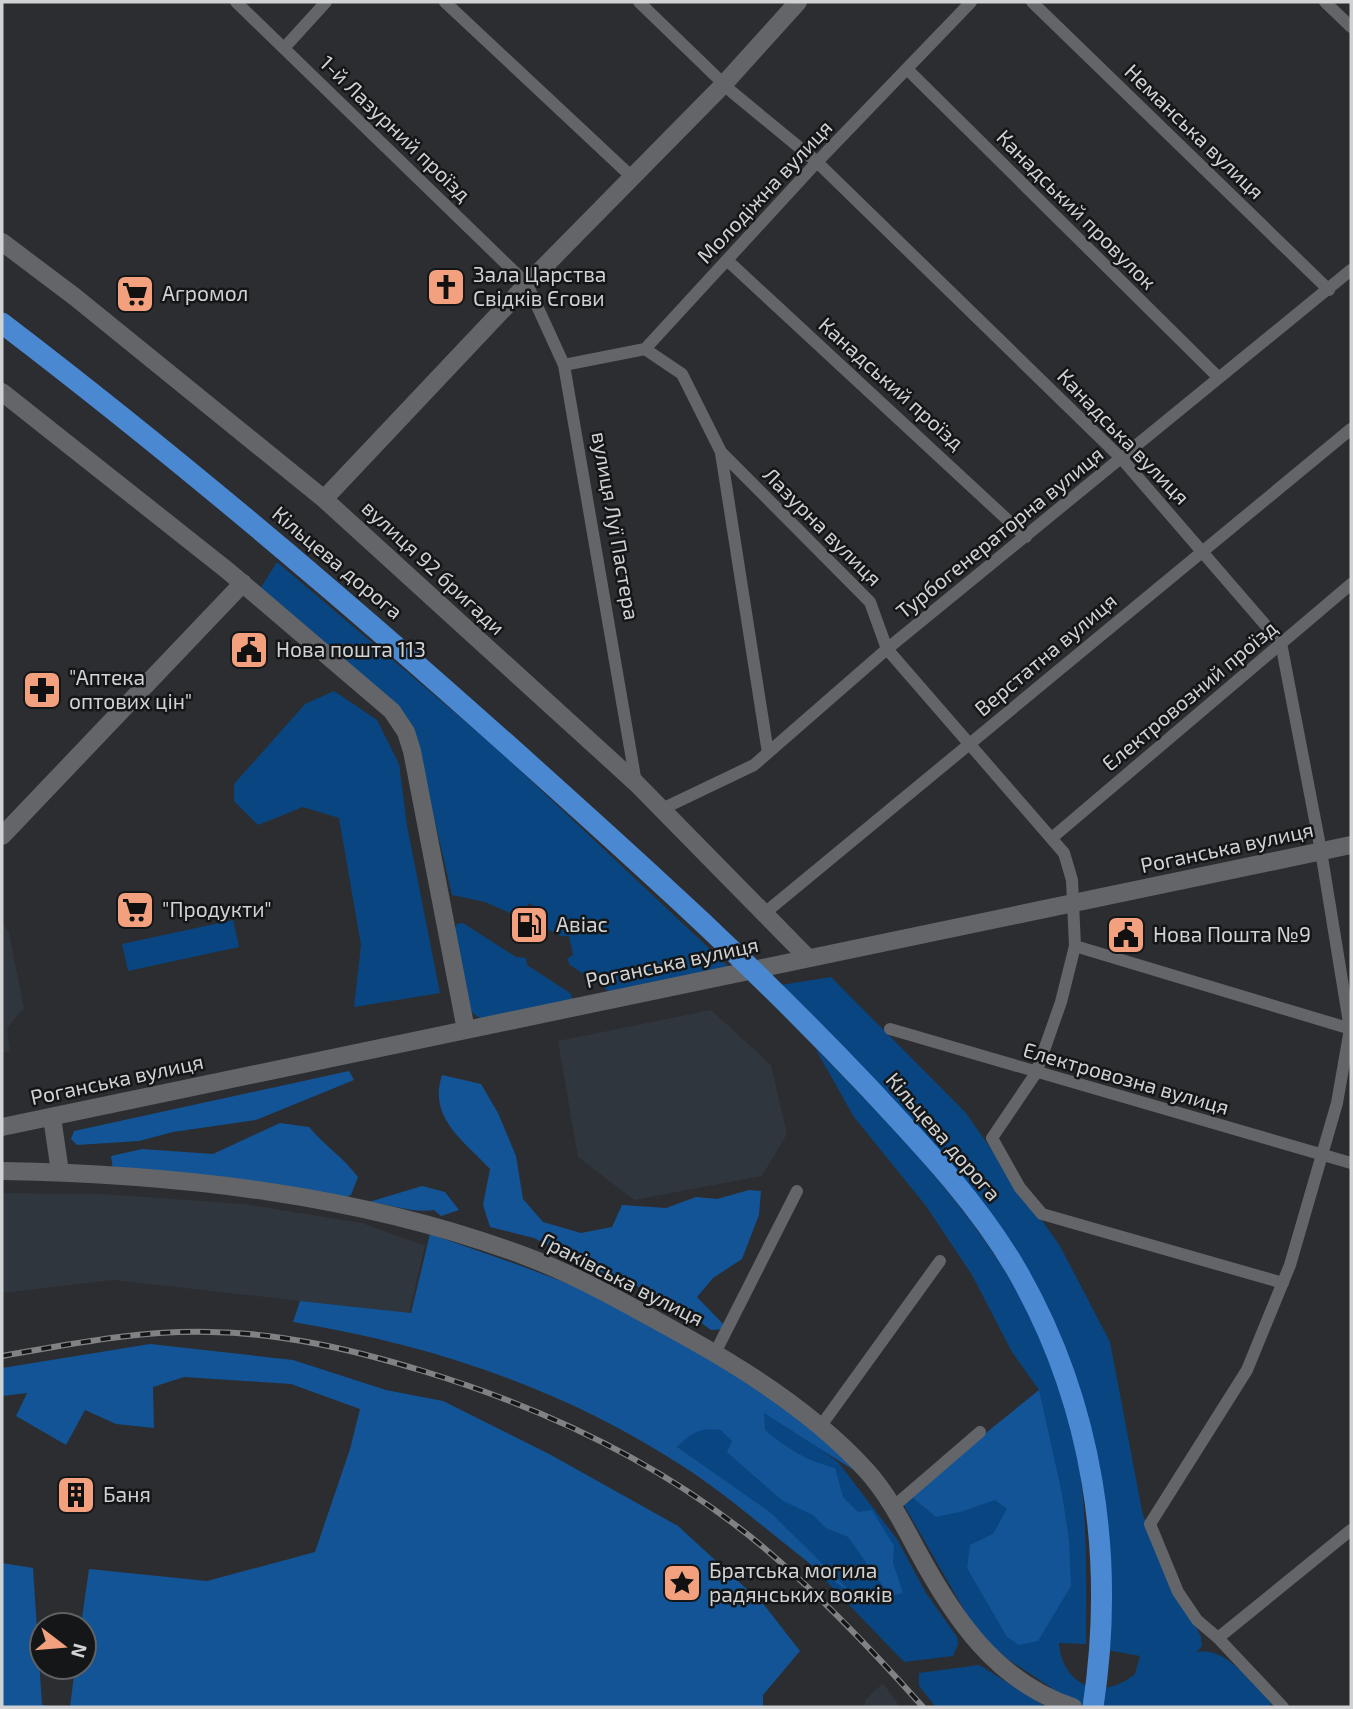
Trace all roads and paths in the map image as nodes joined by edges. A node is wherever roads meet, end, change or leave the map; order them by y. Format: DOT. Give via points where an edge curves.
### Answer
graph roads {
  1 [pos="236,2"];
  2 [pos="326,2"];
  3 [pos="445,2"];
  4 [pos="639,2"];
  5 [pos="798,2"];
  6 [pos="971,2"];
  7 [pos="1032,2"];
  8 [pos="1325,2"];
  9 [pos="1351,27"];
  10 [pos="285,47"];
  11 [pos="907,69"];
  12 [pos="724,84"];
  13 [pos="817,162"];
  14 [pos="633,178"];
  15 [pos="2,242"];
  16 [pos="728,261"];
  17 [pos="1351,270"];
  18 [pos="527,284"];
  19 [pos="1329,290"];
  20 [pos="2,323"];
  21 [pos="645,349"];
  22 [pos="564,365"];
  23 [pos="1219,377"];
  24 [pos="2,392"];
  25 [pos="1351,429"];
  26 [pos="721,452"];
  27 [pos="1122,459"];
  28 [pos="324,499"];
  29 [pos="1026,537"];
  30 [pos="1203,550"];
  31 [pos="243,583"];
  32 [pos="1351,584"];
  33 [pos="1281,643"];
  34 [pos="887,649"];
  35 [pos="969,745"];
  36 [pos="768,753"];
  37 [pos="636,783"];
  38 [pos="662,809"];
  39 [pos="2,836"];
  40 [pos="1053,837"];
  41 [pos="1351,845"];
  42 [pos="1321,851"];
  43 [pos="1072,904"];
  44 [pos="766,912"];
  45 [pos="1075,946"];
  46 [pos="808,957"];
  47 [pos="890,1029"];
  48 [pos="1351,1029"];
  49 [pos="466,1030"];
  50 [pos="1036,1073"];
  51 [pos="52,1116"];
  52 [pos="2,1127"];
  53 [pos="1322,1155"];
  54 [pos="1351,1163"];
  55 [pos="2,1171"];
  56 [pos="60,1172"];
  57 [pos="797,1191"];
  58 [pos="940,1261"];
  59 [pos="1283,1283"];
  60 [pos="715,1353"];
  61 [pos="820,1427"];
  62 [pos="979,1432"];
  63 [pos="893,1507"];
  64 [pos="1351,1530"];
  65 [pos="1218,1638"];
  66 [pos="1073,1707"];
  67 [pos="1093,1707"];
  68 [pos="1283,1707"];
  1 -- 10 [label="street, 1-й Лазурний проїзд"];
  2 -- 10 [label="street"];
  3 -- 14 [label="street"];
  4 -- 12 [label="street, Канадська вулиця"];
  5 -- 12 [label="street"];
  6 -- 11 [label="street, Молодіжна вулиця"];
  7 -- 19 [label="street, Неманська вулиця"];
  8 -- 9 [label="street"];
  10 -- 18 [label="street, 1-й Лазурний проїзд"];
  11 -- 13 [label="street, Молодіжна вулиця"];
  11 -- 23 [label="street, Канадський провулок"];
  12 -- 13 [label="street, Канадська вулиця"];
  12 -- 14 [label="street"];
  13 -- 16 [label="street, Молодіжна вулиця"];
  13 -- 27 [label="street, Канадська вулиця"];
  14 -- 18 [label="street"];
  15 -- 28 [label="street, вулиця 92 бригади"];
  16 -- 21 [label="street, Молодіжна вулиця"];
  16 -- 29 [label="street, Канадський проїзд"];
  17 -- 19 [label="street, Турбогенераторна вулиця"];
  18 -- 22 [label="street, вулиця Луї Пастера"];
  18 -- 28 [label="street"];
  19 -- 23 [label="street, Турбогенераторна вулиця"];
  20 -- 67 [label="highway, Кільцева дорога" via="328,585 691,910 803,1018 956,1182 1017,1270 1077,1409 1099,1524 1100,1660"];
  21 -- 22 [label="street"];
  21 -- 26 [label="street, Лазурна вулиця" via="682,374"];
  22 -- 37 [label="street, вулиця Луї Пастера"];
  23 -- 27 [label="street, Турбогенераторна вулиця"];
  24 -- 31 [label="street"];
  25 -- 30 [label="street, Верстатна вулиця"];
  26 -- 34 [label="street, Лазурна вулиця" via="870,602"];
  26 -- 36 [label="street, Лазурна вулиця"];
  27 -- 29 [label="street, Турбогенераторна вулиця"];
  27 -- 30 [label="street, Канадська вулиця"];
  28 -- 37 [label="street, вулиця 92 бригади"];
  29 -- 34 [label="street, Турбогенераторна вулиця"];
  30 -- 33 [label="street, Канадська вулиця"];
  30 -- 35 [label="street, Верстатна вулиця"];
  31 -- 39 [label="street"];
  31 -- 49 [label="street" via="372,692 406,732"];
  32 -- 33 [label="street, Електровозний проїзд"];
  33 -- 40 [label="street, Електровозний проїзд"];
  33 -- 42 [label="street, Канадська вулиця"];
  34 -- 35 [label="street, Лазурна вулиця"];
  34 -- 36 [label="street, Турбогенераторна вулиця"];
  35 -- 40 [label="street, Лазурна вулиця"];
  35 -- 44 [label="street, Верстатна вулиця"];
  36 -- 38 [label="street, Турбогенераторна вулиця" via="734,776"];
  37 -- 38 [label="street, вулиця 92 бригади"];
  38 -- 44 [label="street, вулиця 92 бригади"];
  40 -- 43 [label="street, Лазурна вулиця" via="1064,853 1072,880"];
  41 -- 42 [label="street, Роганська вулиця"];
  42 -- 43 [label="street, Роганська вулиця"];
  42 -- 48 [label="street, Канадська вулиця"];
  43 -- 45 [label="street, Лазурна вулиця"];
  43 -- 46 [label="street, Роганська вулиця"];
  44 -- 46 [label="street, вулиця 92 бригади"];
  45 -- 48 [label="street"];
  45 -- 50 [label="street, Лазурна вулиця"];
  46 -- 49 [label="street, Роганська вулиця"];
  47 -- 50 [label="street, Електровозна вулиця"];
  48 -- 53 [label="street, Канадська вулиця"];
  49 -- 51 [label="street, Роганська вулиця"];
  50 -- 53 [label="street, Електровозна вулиця"];
  50 -- 59 [label="street, Лазурна вулиця" via="992,1138 1020,1188 1042,1214"];
  51 -- 52 [label="street, Роганська вулиця"];
  51 -- 56 [label="street"];
  53 -- 54 [label="street, Електровозна вулиця"];
  53 -- 59 [label="street, Канадська вулиця"];
  55 -- 56 [label="street, Граківська вулиця"];
  56 -- 60 [label="street, Граківська вулиця" via="244,1190 348,1205 416,1222 526,1256"];
  57 -- 60 [label="street"];
  58 -- 61 [label="street"];
  59 -- 65 [label="street, Канадська вулиця" via="1247,1370 1150,1524 1178,1592 1197,1620"];
  60 -- 61 [label="street, Граківська вулиця"];
  61 -- 63 [label="street, Граківська вулиця" via="869,1473"];
  62 -- 63 [label="street"];
  63 -- 66 [label="street, Граківська вулиця" via="952,1610 984,1652 1029,1687"];
  64 -- 65 [label="street"];
  65 -- 68 [label="street"];
}
